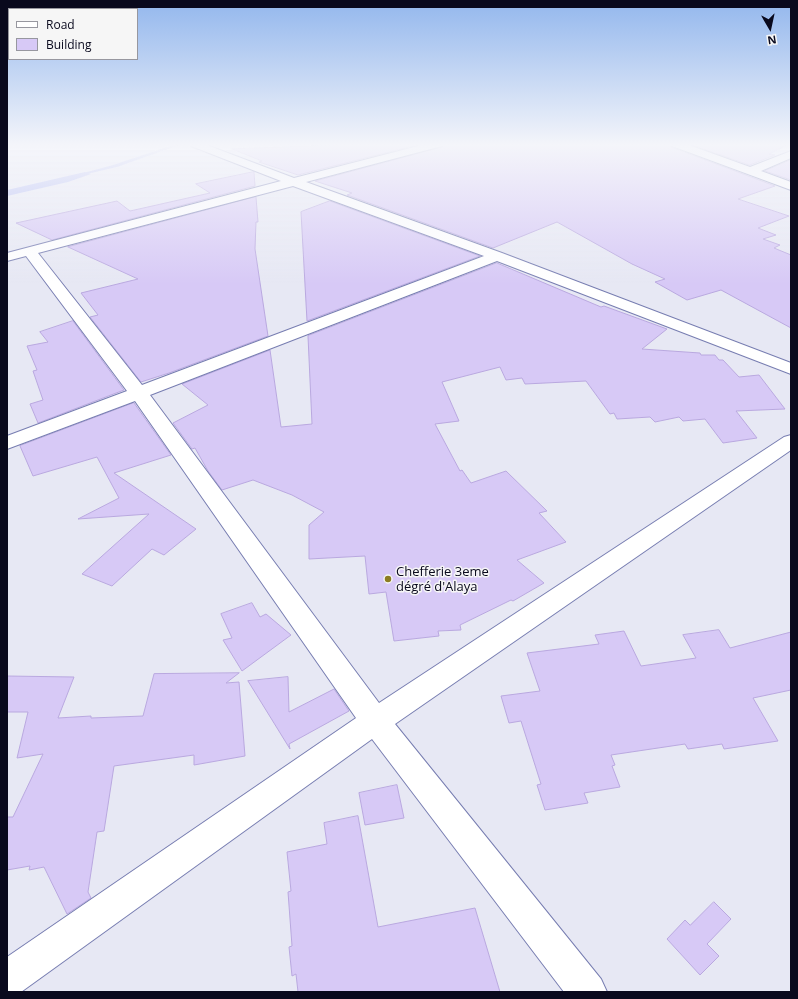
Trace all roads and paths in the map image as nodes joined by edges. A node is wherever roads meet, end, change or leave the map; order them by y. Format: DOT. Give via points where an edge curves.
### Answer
graph roads {
  1 [pos="254,191"];
  2 [pos="317,191"];
  3 [pos="18,254"];
  4 [pos="497,256"];
  5 [pos="791,369"];
  6 [pos="138,392"];
  7 [pos="791,441"];
  8 [pos="7,443"];
  9 [pos="375,720"];
  10 [pos="7,979"];
  11 [pos="588,992"];
  1 -- 3 [label="street"];
  2 -- 4 [label="street"];
  3 -- 6 [label="street"];
  4 -- 5 [label="street"];
  4 -- 6 [label="street"];
  6 -- 8 [label="street"];
  6 -- 9 [label="street"];
  7 -- 9 [label="street"];
  9 -- 10 [label="street"];
  9 -- 11 [label="street"];
}
